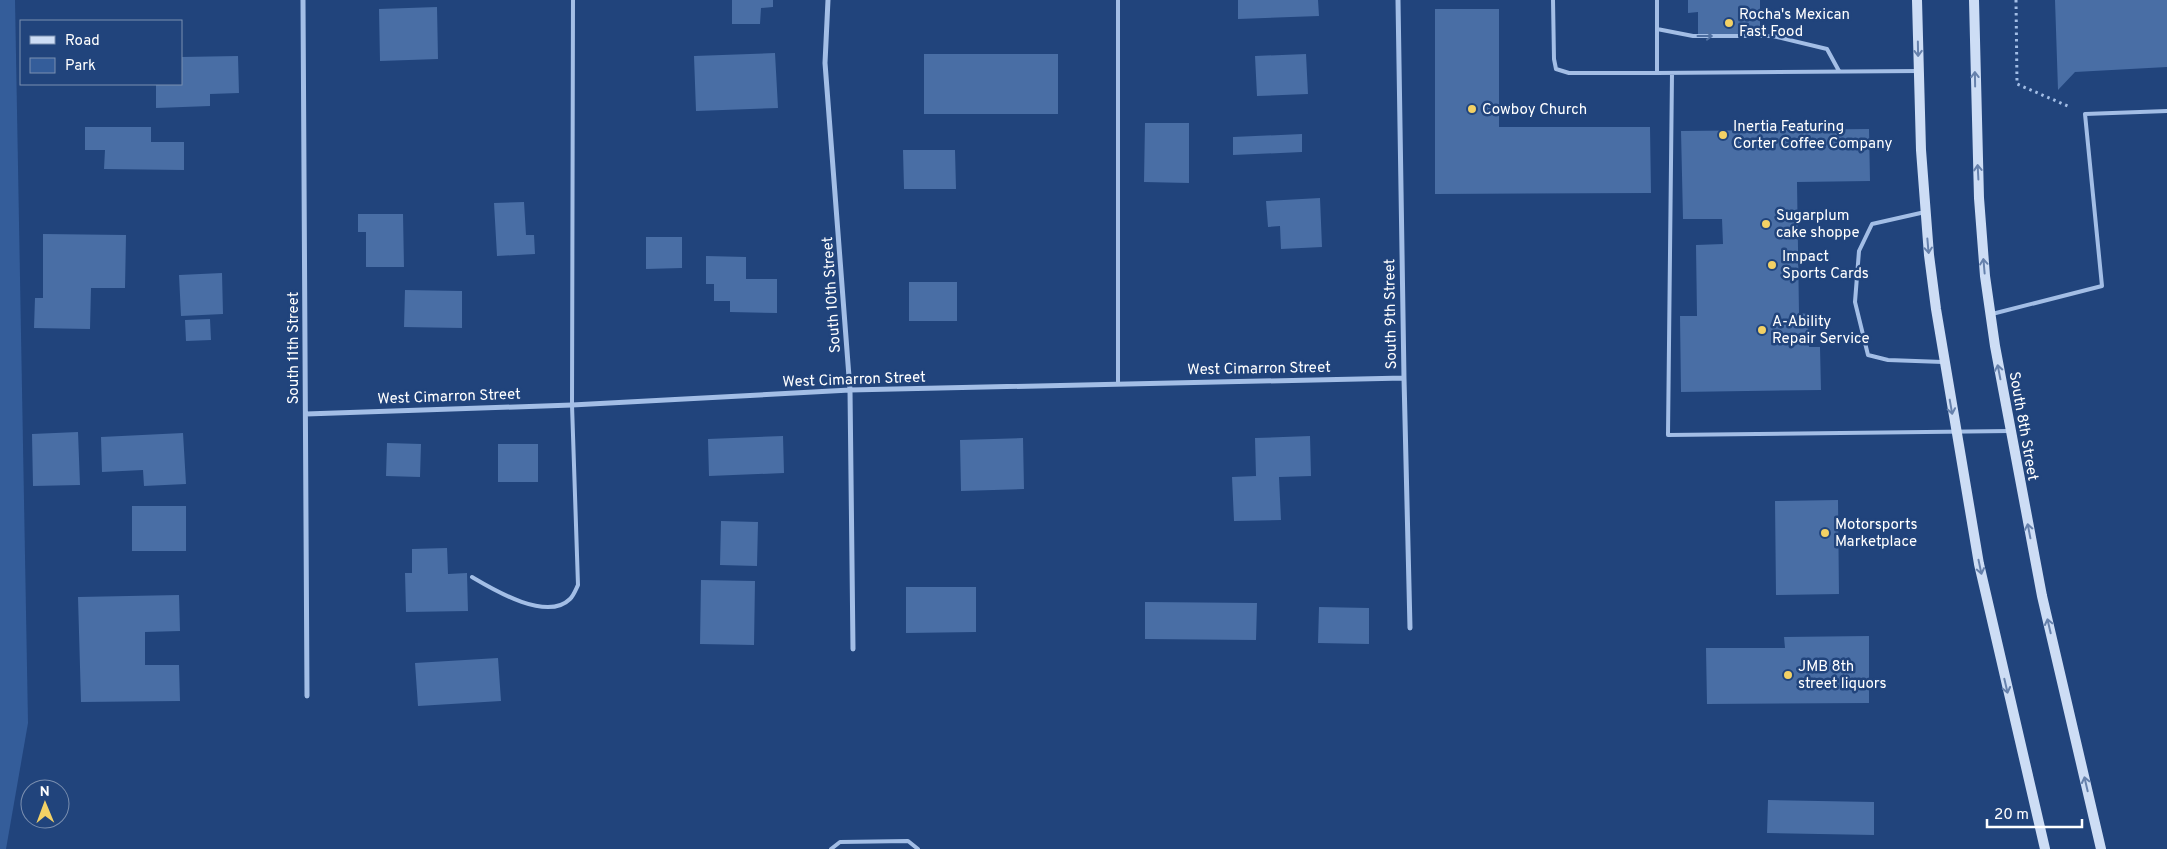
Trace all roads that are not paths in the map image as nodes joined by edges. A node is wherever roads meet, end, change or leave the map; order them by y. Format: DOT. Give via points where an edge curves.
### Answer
graph roads {
  1 [pos="303,0"];
  2 [pos="574,0"];
  3 [pos="828,0"];
  4 [pos="1118,0"];
  5 [pos="1398,0"];
  6 [pos="1553,0"];
  7 [pos="1657,0"];
  8 [pos="1917,0"];
  9 [pos="1974,0"];
  10 [pos="1657,29"];
  11 [pos="1919,71"];
  12 [pos="1839,72"];
  13 [pos="1657,73"];
  14 [pos="1672,73"];
  15 [pos="2167,111"];
  16 [pos="1925,212"];
  17 [pos="1990,314"];
  18 [pos="1944,362"];
  19 [pos="1404,378"];
  20 [pos="1118,384"];
  21 [pos="850,390"];
  22 [pos="572,405"];
  23 [pos="306,414"];
  24 [pos="2010,431"];
  25 [pos="1956,433"];
  26 [pos="472,577"];
  27 [pos="1410,628"];
  28 [pos="853,649"];
  29 [pos="307,696"];
  30 [pos="831,849"];
  31 [pos="918,849"];
  32 [pos="2045,849"];
  33 [pos="2101,849"];
  1 -- 23 [label="street, South 11th Street"];
  2 -- 22 [label="lane"];
  3 -- 21 [label="street, South 10th Street" via="825,63"];
  4 -- 20 [label="lane"];
  5 -- 19 [label="street, South 9th Street"];
  6 -- 13 [label="lane" via="1556,69 1569,73"];
  7 -- 10 [label="lane"];
  8 -- 11 [label="main road, one-way"];
  17 -- 9 [label="main road, South 8th Street, one-way" via="1978,171"];
  10 -- 12 [label="lane, one-way" via="1692,36 1773,36 1827,49"];
  10 -- 13 [label="lane"];
  11 -- 12 [label="lane"];
  11 -- 16 [label="main road"];
  12 -- 14 [label="lane"];
  13 -- 14 [label="lane"];
  14 -- 25 [label="lane" via="1668,435"];
  15 -- 17 [label="lane" via="2085,114 2102,286"];
  16 -- 18 [label="main road, one-way"];
  16 -- 18 [label="lane" via="1872,224 1859,251 1855,302 1868,355 1888,360"];
  24 -- 17 [label="main road, South 8th Street, one-way"];
  18 -- 25 [label="main road, one-way"];
  19 -- 20 [label="street, West Cimarron Street"];
  19 -- 27 [label="street, South 9th Street"];
  20 -- 21 [label="street, West Cimarron Street"];
  21 -- 22 [label="street, West Cimarron Street"];
  21 -- 28 [label="street, South 10th Street"];
  22 -- 23 [label="street, West Cimarron Street"];
  22 -- 26 [label="lane" via="578,585 570,600 549,608 525,603"];
  23 -- 29 [label="street, South 11th Street"];
  24 -- 25 [label="lane"];
  33 -- 24 [label="main road, South 8th Street, one-way" via="2042,596"];
  25 -- 32 [label="main road, one-way" via="1981,573"];
  30 -- 31 [label="lane" via="840,842 908,841"];
}
